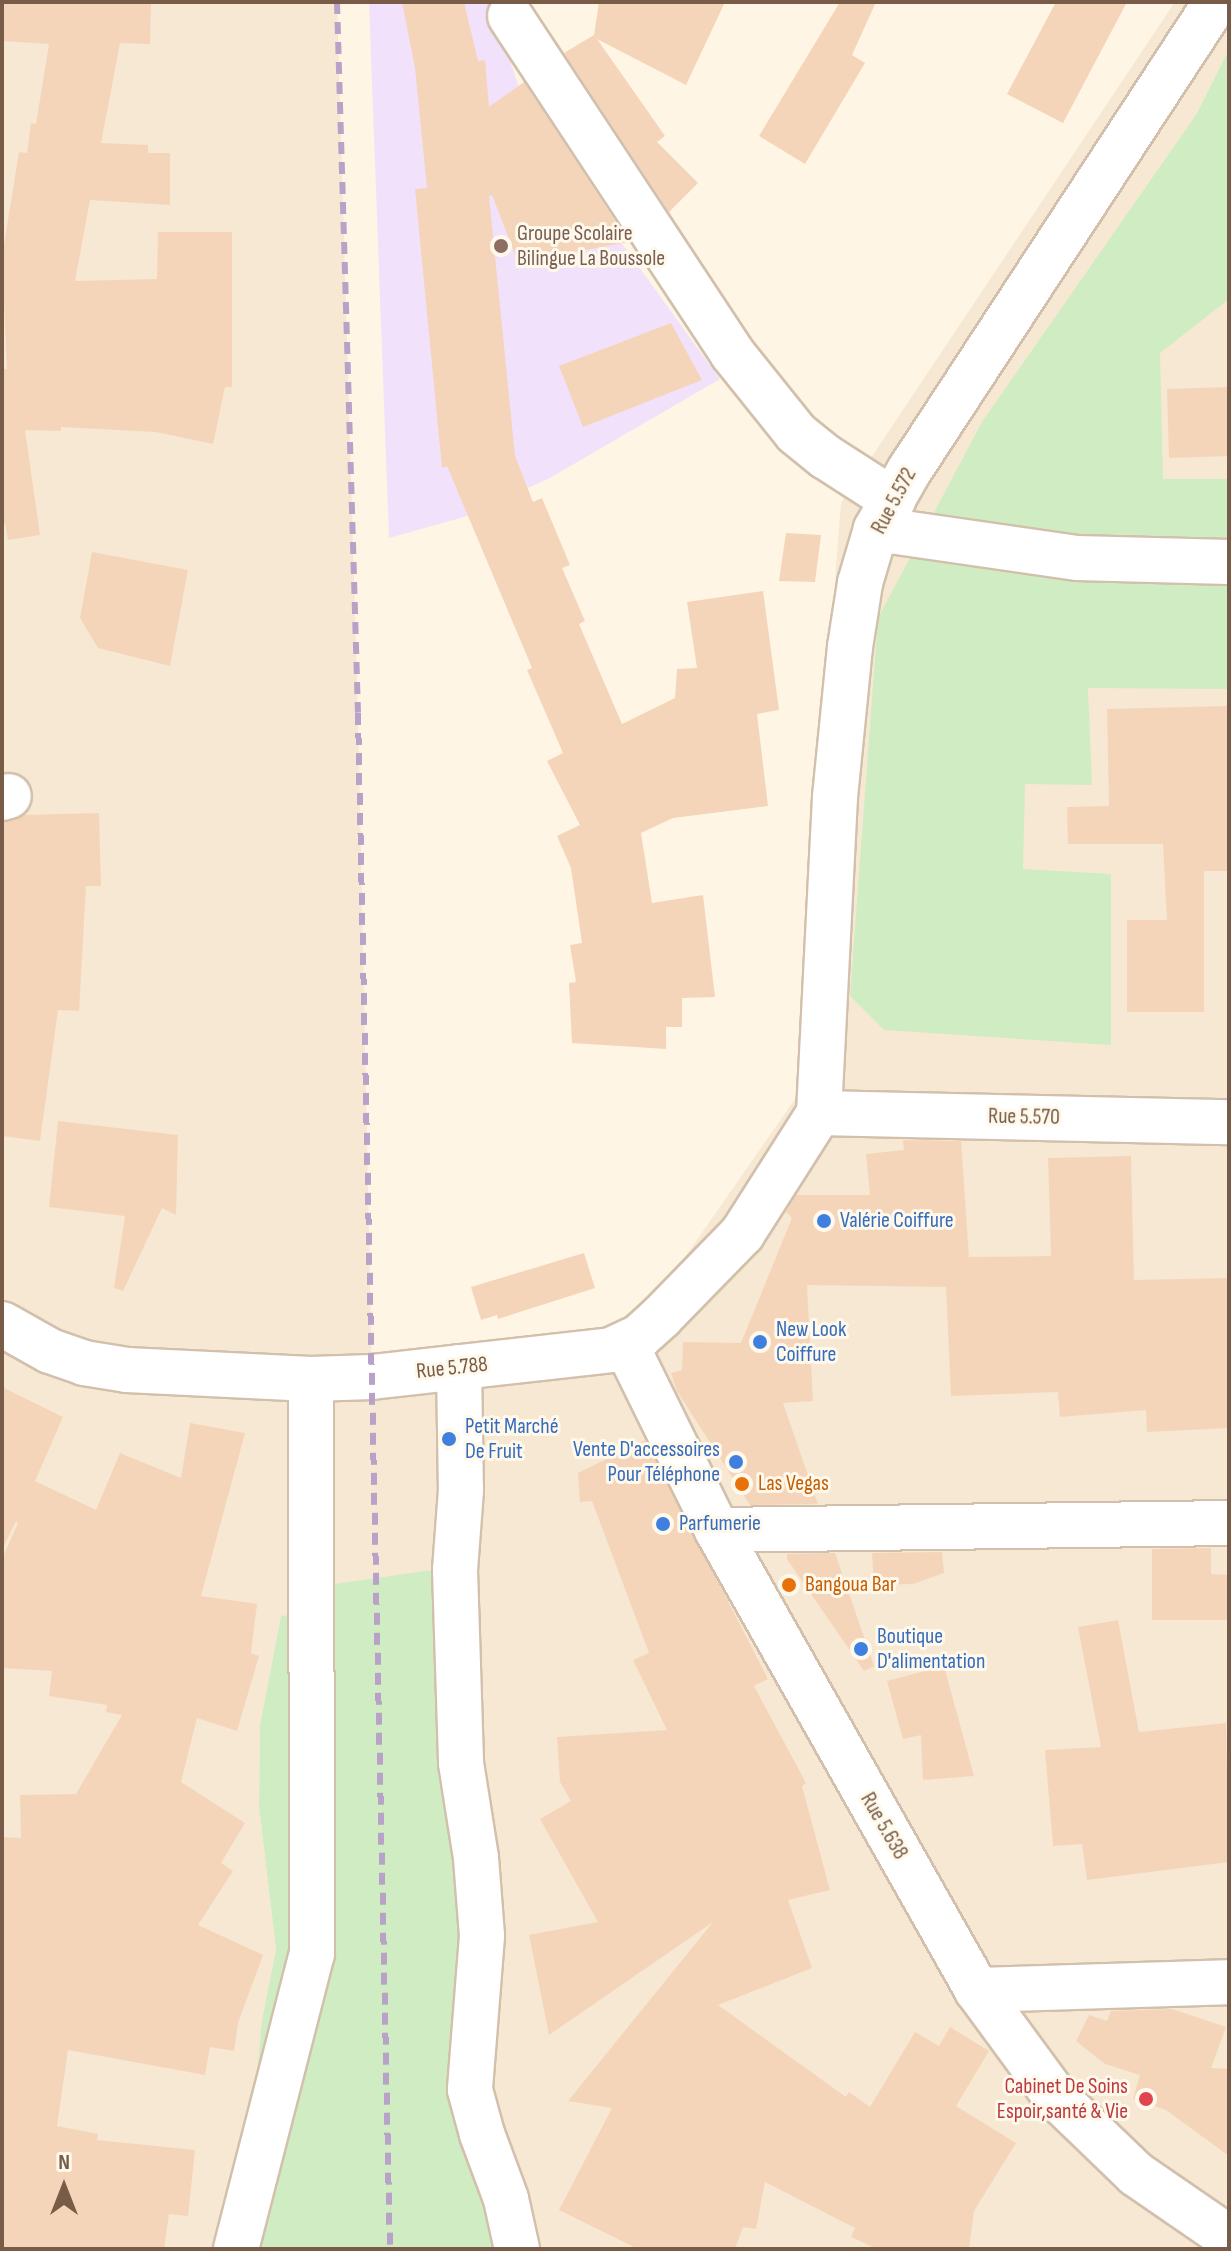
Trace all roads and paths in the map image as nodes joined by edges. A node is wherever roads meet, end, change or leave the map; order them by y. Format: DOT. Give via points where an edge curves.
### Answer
graph roads {
  1 [pos="1216,2"];
  2 [pos="510,16"];
  3 [pos="884,515"];
  4 [pos="1229,562"];
  5 [pos="814,1122"];
  6 [pos="1229,1122"];
  7 [pos="2,1324"];
  8 [pos="626,1345"];
  9 [pos="459,1367"];
  10 [pos="311,1379"];
  11 [pos="1229,1523"];
  12 [pos="717,1530"];
  13 [pos="1229,1982"];
  14 [pos="977,1990"];
  15 [pos="1229,2238"];
  16 [pos="236,2249"];
  17 [pos="517,2249"];
  1 -- 3 [label="street, Rue 5.572"];
  2 -- 3 [label="street" via="732,353 796,433"];
  3 -- 4 [label="street" via="1077,558"];
  3 -- 5 [label="street, Rue 5.572" via="860,583 841,737"];
  5 -- 6 [label="street, Rue 5.570"];
  5 -- 8 [label="street" via="742,1234"];
  7 -- 10 [label="street, Rue 5.788" via="84,1363"];
  8 -- 9 [label="street, Rue 5.788"];
  8 -- 12 [label="street, Rue 5.638"];
  9 -- 10 [label="street, Rue 5.788"];
  9 -- 17 [label="street" via="461,1490 455,1570 461,1763 482,1936 470,2090"];
  10 -- 16 [label="street" via="312,1954"];
  11 -- 12 [label="street"];
  12 -- 14 [label="street, Rue 5.638"];
  13 -- 14 [label="street"];
  14 -- 15 [label="street, Rue 5.638" via="1054,2095 1136,2174"];
}
